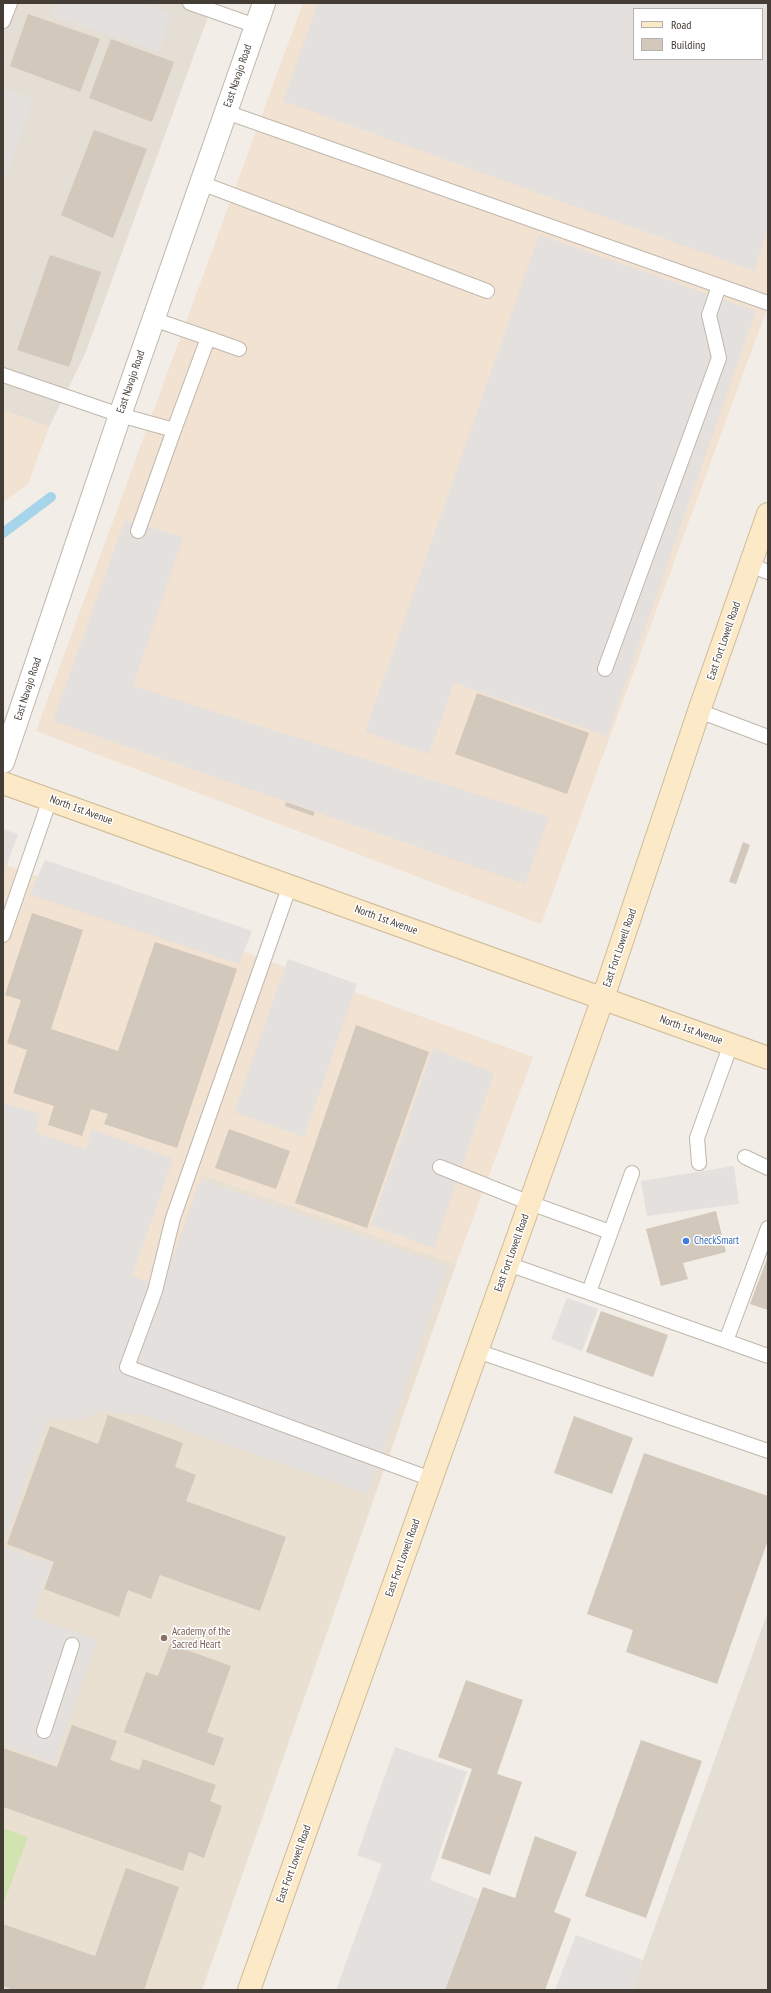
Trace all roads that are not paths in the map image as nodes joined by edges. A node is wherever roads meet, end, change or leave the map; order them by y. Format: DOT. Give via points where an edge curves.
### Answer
graph roads {
  1 [pos="10,3"];
  2 [pos="190,3"];
  3 [pos="264,3"];
  4 [pos="3,21"];
  5 [pos="256,26"];
  6 [pos="226,112"];
  7 [pos="201,184"];
  8 [pos="719,286"];
  9 [pos="487,291"];
  10 [pos="768,303"];
  11 [pos="154,319"];
  12 [pos="208,338"];
  13 [pos="239,349"];
  14 [pos="3,374"];
  15 [pos="120,415"];
  16 [pos="174,430"];
  17 [pos="768,514"];
  18 [pos="138,531"];
  19 [pos="759,568"];
  20 [pos="605,669"];
  21 [pos="699,711"];
  22 [pos="768,737"];
  23 [pos="3,762"];
  24 [pos="3,783"];
  25 [pos="50,799"];
  26 [pos="290,885"];
  27 [pos="3,935"];
  28 [pos="603,998"];
  29 [pos="731,1044"];
  30 [pos="768,1058"];
  31 [pos="745,1157"];
  32 [pos="699,1163"];
  33 [pos="440,1168"];
  34 [pos="768,1168"];
  35 [pos="632,1173"];
  36 [pos="530,1203"];
  37 [pos="768,1228"];
  38 [pos="610,1232"];
  39 [pos="508,1264"];
  40 [pos="589,1292"];
  41 [pos="726,1341"];
  42 [pos="477,1351"];
  43 [pos="768,1356"];
  44 [pos="768,1451"];
  45 [pos="431,1480"];
  46 [pos="72,1645"];
  47 [pos="44,1731"];
  48 [pos="249,1990"];
  1 -- 4 [label="lane"];
  2 -- 5 [label="lane"];
  3 -- 5 [label="street, East Navajo Road"];
  5 -- 6 [label="street, East Navajo Road"];
  6 -- 7 [label="street, East Navajo Road"];
  6 -- 8 [label="lane"];
  7 -- 9 [label="lane"];
  7 -- 11 [label="street, East Navajo Road"];
  8 -- 10 [label="lane"];
  8 -- 20 [label="lane" via="709,315 719,358"];
  11 -- 12 [label="lane"];
  11 -- 15 [label="street, East Navajo Road"];
  12 -- 13 [label="lane"];
  12 -- 16 [label="lane"];
  14 -- 15 [label="lane"];
  15 -- 16 [label="lane"];
  15 -- 23 [label="street, East Navajo Road"];
  16 -- 18 [label="lane"];
  17 -- 19 [label="main road, East Fort Lowell Road"];
  19 -- 21 [label="main road, East Fort Lowell Road"];
  21 -- 22 [label="lane"];
  21 -- 28 [label="main road, East Fort Lowell Road"];
  24 -- 25 [label="main road, North 1st Avenue"];
  25 -- 26 [label="main road, North 1st Avenue"];
  25 -- 27 [label="lane"];
  26 -- 28 [label="main road, North 1st Avenue"];
  26 -- 45 [label="lane" via="173,1218 155,1291 127,1367"];
  28 -- 29 [label="main road, North 1st Avenue"];
  28 -- 36 [label="main road, East Fort Lowell Road"];
  29 -- 30 [label="main road, North 1st Avenue"];
  29 -- 32 [label="lane" via="697,1138"];
  31 -- 34 [label="lane"];
  33 -- 36 [label="lane"];
  35 -- 38 [label="lane"];
  36 -- 38 [label="lane"];
  36 -- 39 [label="main road, East Fort Lowell Road"];
  37 -- 41 [label="lane"];
  38 -- 40 [label="lane"];
  39 -- 40 [label="lane"];
  39 -- 42 [label="main road, East Fort Lowell Road"];
  40 -- 41 [label="lane"];
  41 -- 43 [label="lane"];
  42 -- 44 [label="lane"];
  42 -- 45 [label="main road, East Fort Lowell Road"];
  45 -- 48 [label="main road, East Fort Lowell Road"];
  46 -- 47 [label="lane"];
}
